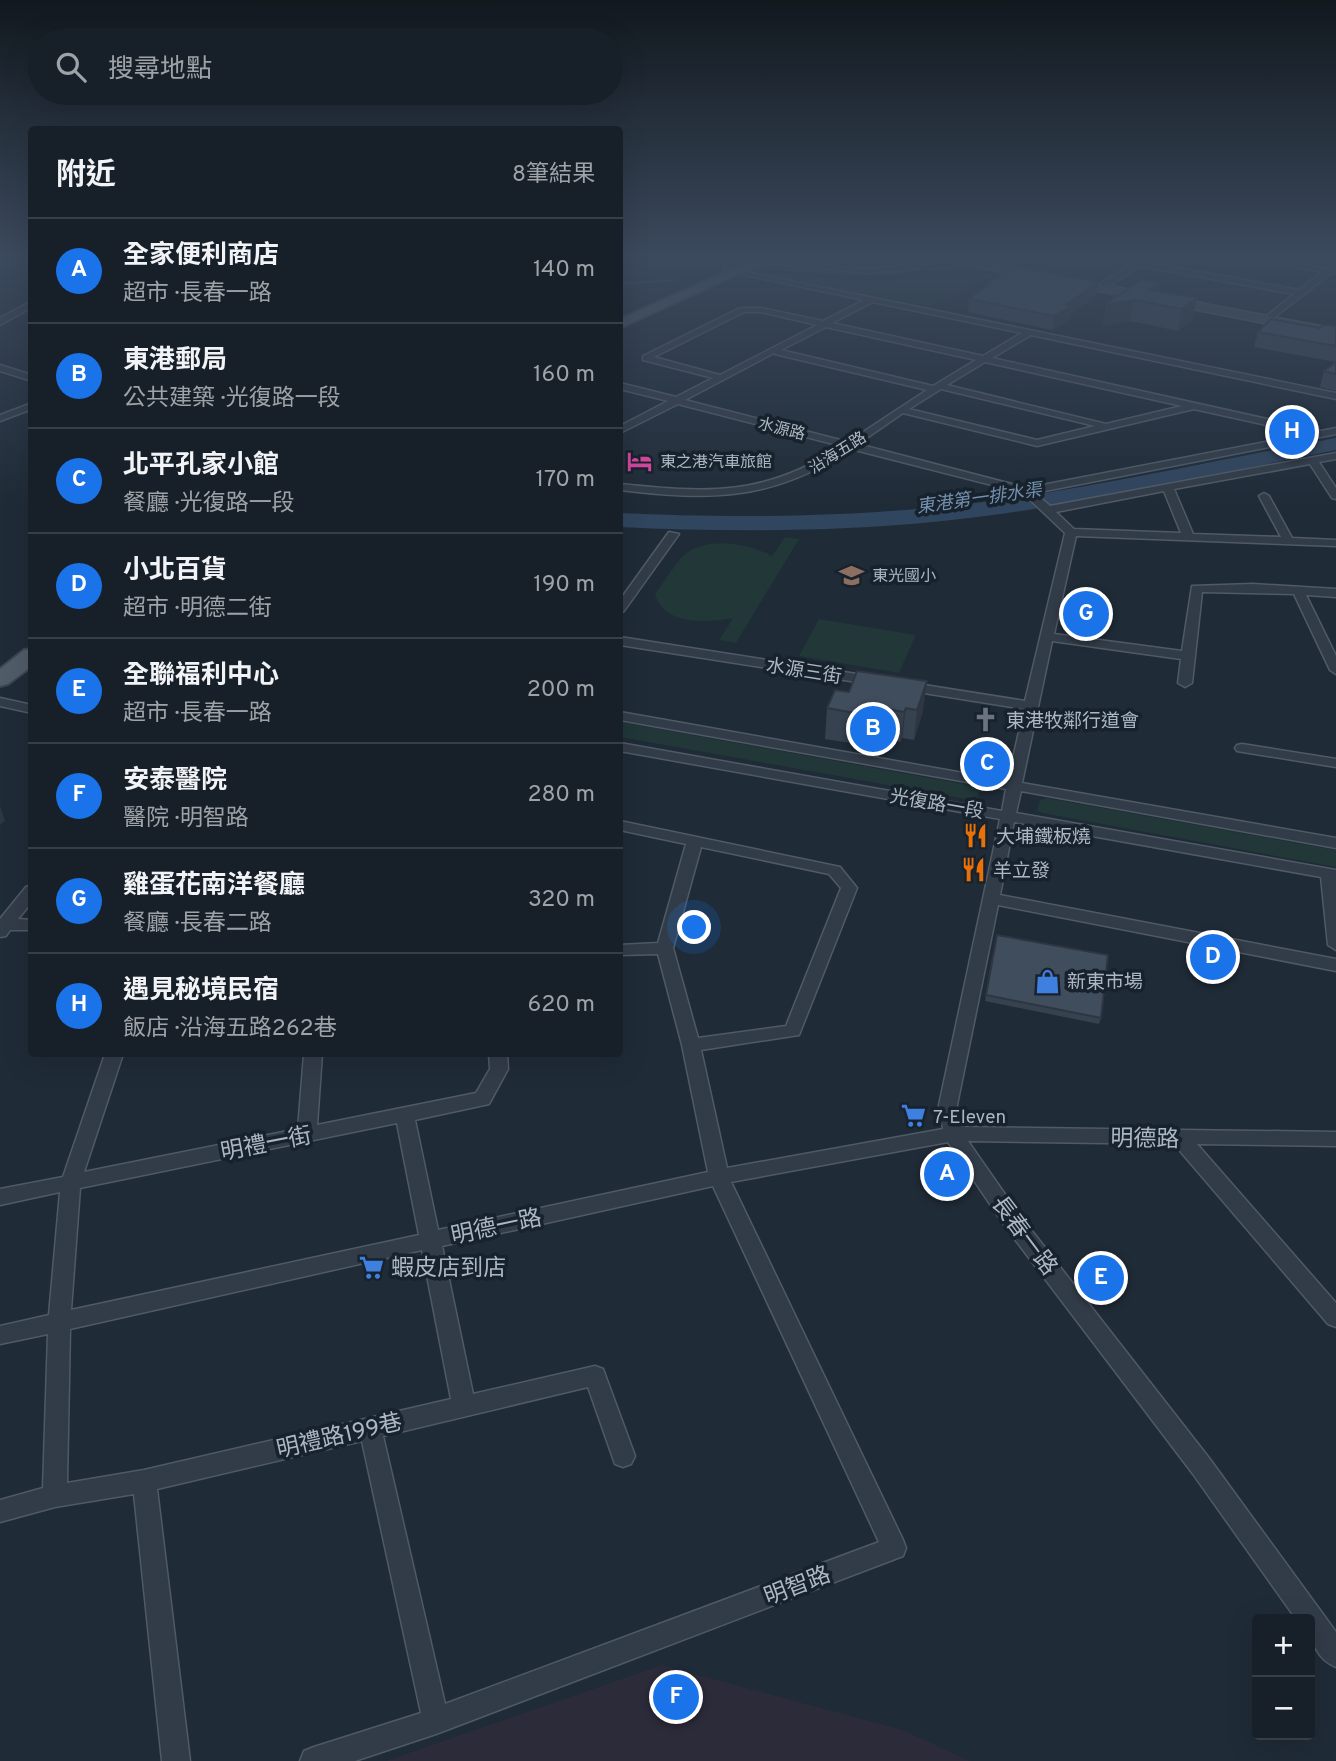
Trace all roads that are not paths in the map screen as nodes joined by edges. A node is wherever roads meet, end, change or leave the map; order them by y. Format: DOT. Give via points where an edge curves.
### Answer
graph roads {
  1 [pos="680,341"];
  2 [pos="794,341"];
  3 [pos="901,341"];
  4 [pos="1015,341"];
  5 [pos="1069,341"];
  6 [pos="775,351"];
  7 [pos="984,359"];
  8 [pos="0,368"];
  9 [pos="28,377"];
  10 [pos="722,378"];
  11 [pos="623,387"];
  12 [pos="938,387"];
  13 [pos="1336,396"];
  14 [pos="677,401"];
  15 [pos="1196,406"];
  16 [pos="28,408"];
  17 [pos="901,410"];
  18 [pos="0,418"];
  19 [pos="1108,426"];
  20 [pos="623,427"];
  21 [pos="1336,431"];
  22 [pos="1321,434"];
  23 [pos="850,445"];
  24 [pos="1336,456"];
  25 [pos="1313,461"];
  26 [pos="1167,486"];
  27 [pos="623,487"];
  28 [pos="1031,494"];
  29 [pos="1264,496"];
  30 [pos="1336,496"];
  31 [pos="1046,509"];
  32 [pos="1071,532"];
  33 [pos="673,534"];
  34 [pos="1189,538"];
  35 [pos="1289,542"];
  36 [pos="1336,543"];
  37 [pos="1299,592"];
  38 [pos="1336,593"];
  39 [pos="623,604"];
  40 [pos="1046,636"];
  41 [pos="623,641"];
  42 [pos="1189,656"];
  43 [pos="28,658"];
  44 [pos="1336,670"];
  45 [pos="28,678"];
  46 [pos="0,679"];
  47 [pos="1185,683"];
  48 [pos="0,700"];
  49 [pos="1031,706"];
  50 [pos="28,708"];
  51 [pos="623,717"];
  52 [pos="623,748"];
  53 [pos="1242,748"];
  54 [pos="1336,764"];
  55 [pos="1014,786"];
  56 [pos="1009,815"];
  57 [pos="623,827"];
  58 [pos="695,841"];
  59 [pos="1336,843"];
  60 [pos="1332,874"];
  61 [pos="28,895"];
  62 [pos="992,899"];
  63 [pos="28,925"];
  64 [pos="1,927"];
  65 [pos="1336,945"];
  66 [pos="664,948"];
  67 [pos="623,950"];
  68 [pos="824,953"];
  69 [pos="1336,965"];
  70 [pos="691,1045"];
  71 [pos="113,1057"];
  72 [pos="313,1057"];
  73 [pos="498,1057"];
  74 [pos="404,1116"];
  75 [pos="307,1135"];
  76 [pos="953,1135"];
  77 [pos="1181,1138"];
  78 [pos="1336,1139"];
  79 [pos="719,1177"];
  80 [pos="71,1183"];
  81 [pos="0,1197"];
  82 [pos="431,1240"];
  83 [pos="1336,1318"];
  84 [pos="59,1323"];
  85 [pos="0,1335"];
  86 [pos="464,1406"];
  87 [pos="370,1427"];
  88 [pos="623,1456"];
  89 [pos="144,1481"];
  90 [pos="55,1496"];
  91 [pos="0,1511"];
  92 [pos="1336,1654"];
  93 [pos="436,1721"];
  94 [pos="176,1761"];
  95 [pos="314,1761"];
  1 -- 10 [label="street" via="646,358"];
  2 -- 6 [label="street"];
  3 -- 7 [label="street"];
  4 -- 7 [label="street, 沿海五路"];
  5 -- 13 [label="street"];
  6 -- 10 [label="street"];
  6 -- 12 [label="street"];
  7 -- 12 [label="street, 沿海五路"];
  7 -- 15 [label="street"];
  8 -- 9 [label="street"];
  10 -- 14 [label="street"];
  11 -- 14 [label="street, 水源路"];
  12 -- 17 [label="street, 沿海五路"];
  12 -- 19 [label="street"];
  14 -- 20 [label="street"];
  14 -- 23 [label="street, 水源路"];
  15 -- 19 [label="street"];
  15 -- 22 [label="street"];
  16 -- 18 [label="street"];
  17 -- 19 [label="street" via="1037,443"];
  17 -- 23 [label="street, 沿海五路"];
  21 -- 22 [label="street, 水源路"];
  22 -- 28 [label="street, 水源路"];
  23 -- 27 [label="street, 沿海五路" via="813,469 765,486 701,493"];
  23 -- 28 [label="street, 水源路"];
  24 -- 25 [label="street"];
  25 -- 26 [label="street"];
  25 -- 30 [label="street"];
  26 -- 31 [label="street"];
  26 -- 34 [label="street"];
  28 -- 31 [label="street"];
  29 -- 35 [label="street"];
  31 -- 32 [label="street"];
  32 -- 34 [label="street"];
  32 -- 40 [label="street, 長春一路"];
  33 -- 39 [label="street"];
  34 -- 35 [label="street"];
  35 -- 36 [label="street"];
  37 -- 38 [label="street"];
  37 -- 42 [label="street" via="1196,589"];
  37 -- 44 [label="street"];
  40 -- 42 [label="street"];
  40 -- 49 [label="street, 長春一路"];
  41 -- 49 [label="street, 水源三街"];
  42 -- 47 [label="street"];
  43 -- 46 [label="main road"];
  45 -- 48 [label="main road"];
  48 -- 50 [label="street"];
  49 -- 55 [label="street, 長春一路"];
  51 -- 55 [label="street, 光復路一段"];
  52 -- 56 [label="street, 光復路一段"];
  53 -- 54 [label="street"];
  55 -- 56 [label="street, 長春一路"];
  55 -- 59 [label="street, 光復路一段"];
  56 -- 60 [label="street, 光復路一段"];
  56 -- 62 [label="street, 長春一路"];
  57 -- 58 [label="street"];
  58 -- 66 [label="street"];
  58 -- 68 [label="street" via="834,870 849,888"];
  60 -- 65 [label="street"];
  61 -- 64 [label="street"];
  62 -- 69 [label="street"];
  62 -- 76 [label="street, 長春一路" via="948,1105"];
  63 -- 64 [label="street"];
  66 -- 67 [label="street"];
  66 -- 70 [label="street"];
  68 -- 70 [label="street" via="793,1031"];
  70 -- 79 [label="street"];
  71 -- 80 [label="street"];
  72 -- 75 [label="street"];
  73 -- 74 [label="street, 明禮一街" via="499,1069 482,1099"];
  74 -- 75 [label="street, 明禮一街"];
  74 -- 82 [label="street"];
  75 -- 80 [label="street, 明禮一街"];
  76 -- 77 [label="street, 明德路"];
  76 -- 79 [label="street, 明德一路"];
  76 -- 92 [label="street, 長春一路"];
  77 -- 78 [label="street, 明德路"];
  77 -- 83 [label="street"];
  79 -- 82 [label="street, 明德一路"];
  79 -- 93 [label="street, 明智路" via="894,1548"];
  80 -- 81 [label="street, 明禮一街"];
  80 -- 84 [label="street"];
  82 -- 84 [label="street, 明德一路"];
  82 -- 86 [label="street"];
  84 -- 85 [label="street, 明德一路"];
  84 -- 90 [label="street"];
  86 -- 87 [label="street, 明禮路199巷"];
  86 -- 88 [label="street, 明禮路199巷" via="595,1376"];
  87 -- 89 [label="street, 明禮路199巷"];
  87 -- 93 [label="street"];
  89 -- 90 [label="street, 明禮路199巷"];
  89 -- 94 [label="street"];
  90 -- 91 [label="street, 明禮路199巷"];
  93 -- 95 [label="street, 明智路"];
}
